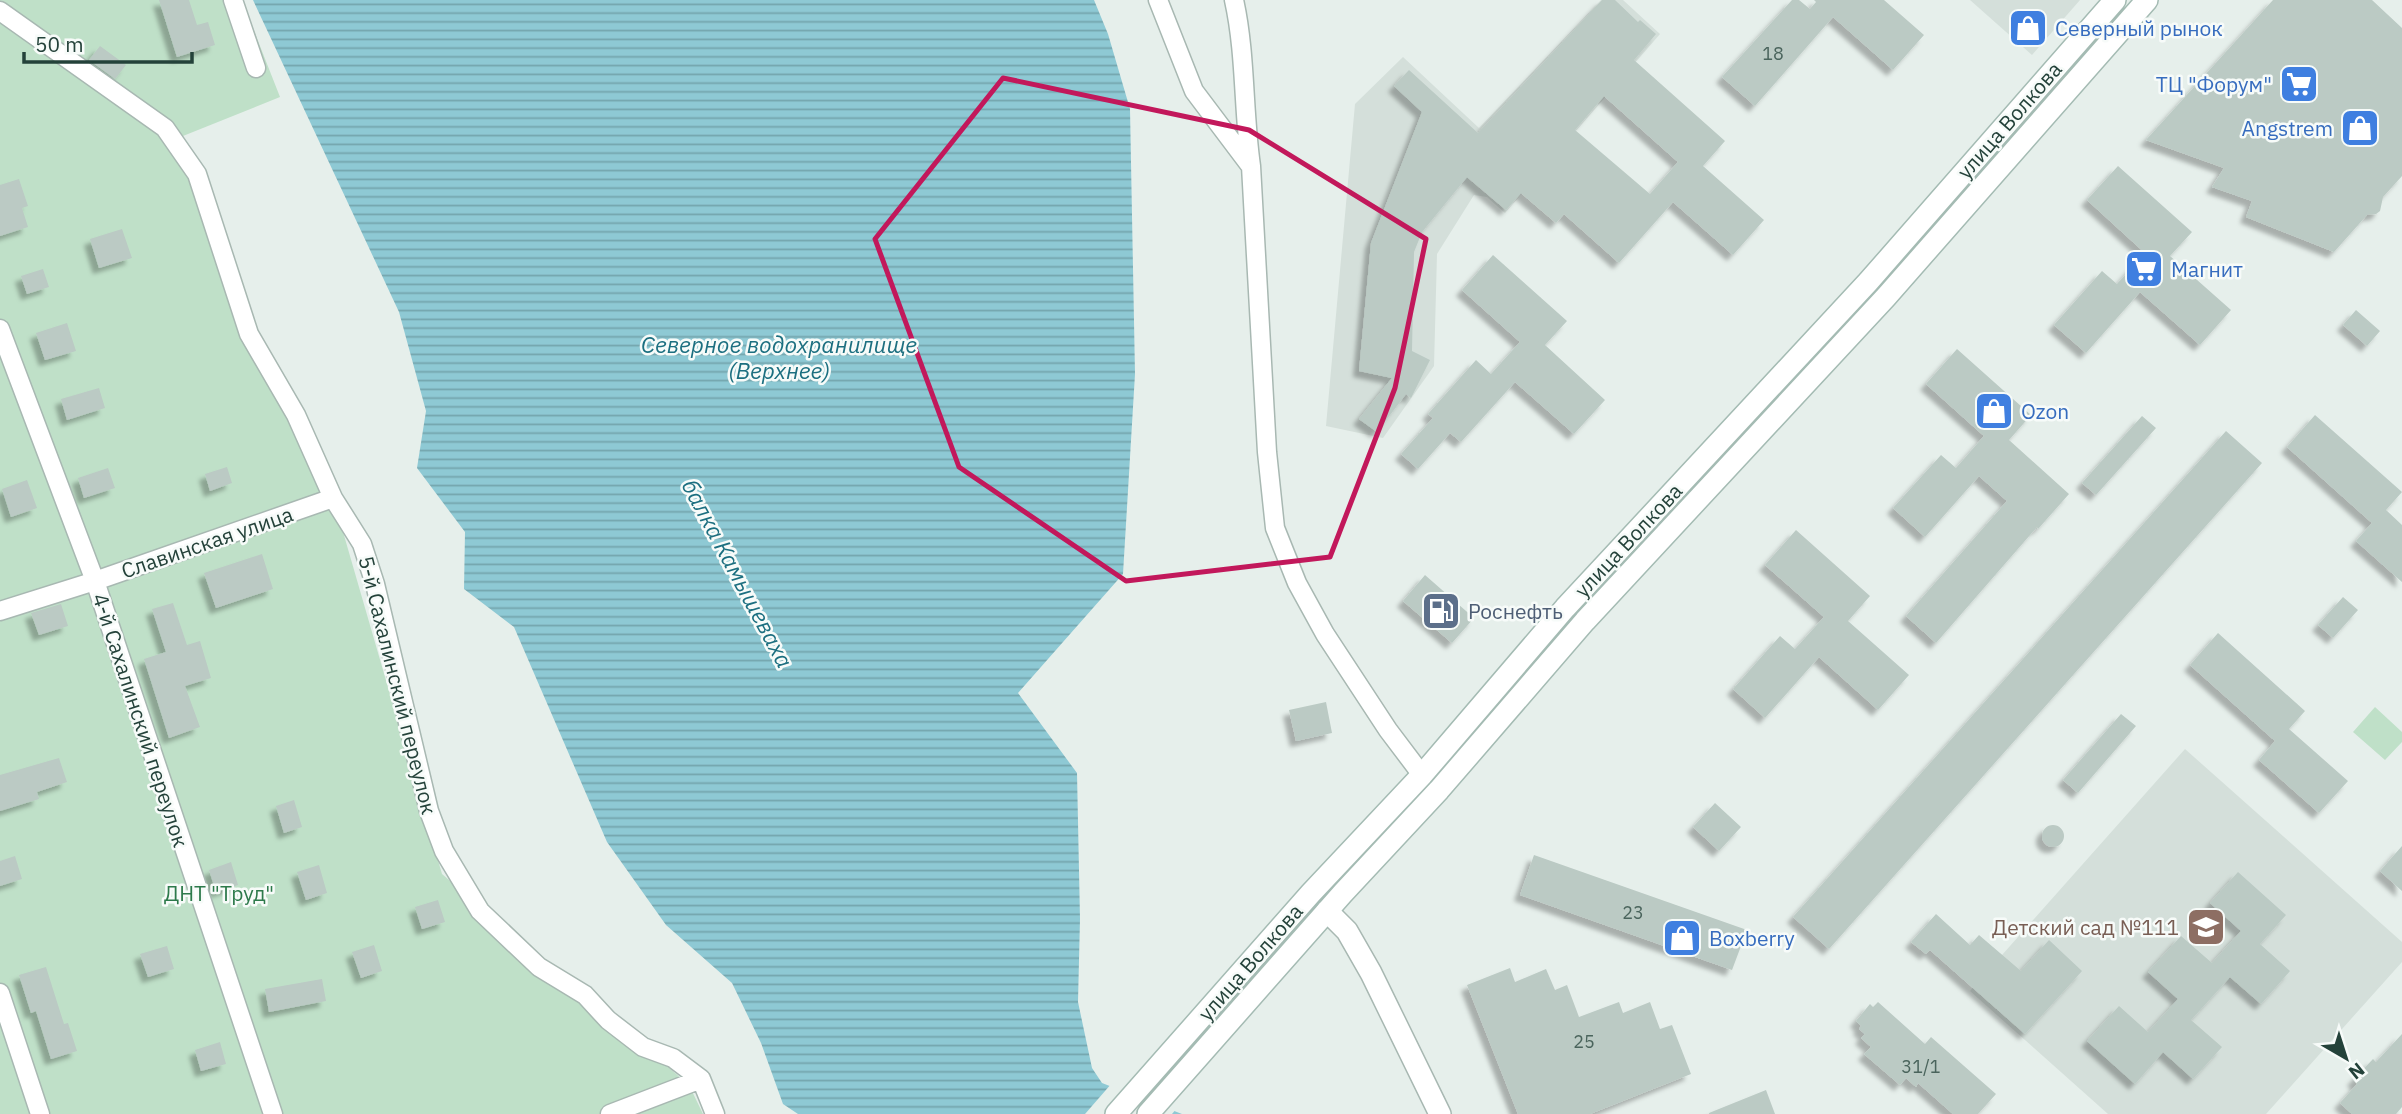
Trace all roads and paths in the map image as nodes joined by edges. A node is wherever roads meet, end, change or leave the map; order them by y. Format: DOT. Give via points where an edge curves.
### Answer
graph roads {
  1 [pos="233,0"];
  2 [pos="1158,0"];
  3 [pos="1234,0"];
  4 [pos="2115,0"];
  5 [pos="2147,0"];
  6 [pos="0,10"];
  7 [pos="256,68"];
  8 [pos="1251,166"];
  9 [pos="0,329"];
  10 [pos="333,498"];
  11 [pos="95,581"];
  12 [pos="0,611"];
  13 [pos="1422,775"];
  14 [pos="1327,911"];
  15 [pos="0,993"];
  16 [pos="701,1079"];
  17 [pos="40,1114"];
  18 [pos="272,1114"];
  19 [pos="610,1114"];
  20 [pos="715,1114"];
  21 [pos="1116,1114"];
  22 [pos="1148,1114"];
  23 [pos="1440,1114"];
  1 -- 7 [label="street"];
  2 -- 8 [label="street" via="1194,91"];
  3 -- 8 [label="street"];
  4 -- 13 [label="main road, улица Волкова" via="1868,282 1565,608"];
  5 -- 14 [label="main road, улица Волкова" via="1886,297 1585,621"];
  6 -- 10 [label="street, 5-й Сахалинский переулок" via="165,128 197,174 249,334 296,415"];
  8 -- 13 [label="street" via="1267,452 1276,528 1297,583 1325,634"];
  9 -- 11 [label="street, 4-й Сахалинский переулок"];
  10 -- 11 [label="street, Славинская улица"];
  10 -- 16 [label="street, 5-й Сахалинский переулок" via="362,544 375,584 429,811 444,851 480,911 538,967 585,995 643,1047 673,1058"];
  11 -- 12 [label="street, Славинская улица"];
  11 -- 18 [label="street, 4-й Сахалинский переулок"];
  13 -- 21 [label="main road, улица Волкова"];
  14 -- 22 [label="main road, улица Волкова"];
  14 -- 23 [label="main road, улица Волкова" via="1347,931 1371,973"];
  15 -- 17 [label="street"];
  16 -- 19 [label="street"];
  16 -- 20 [label="street"];
}
